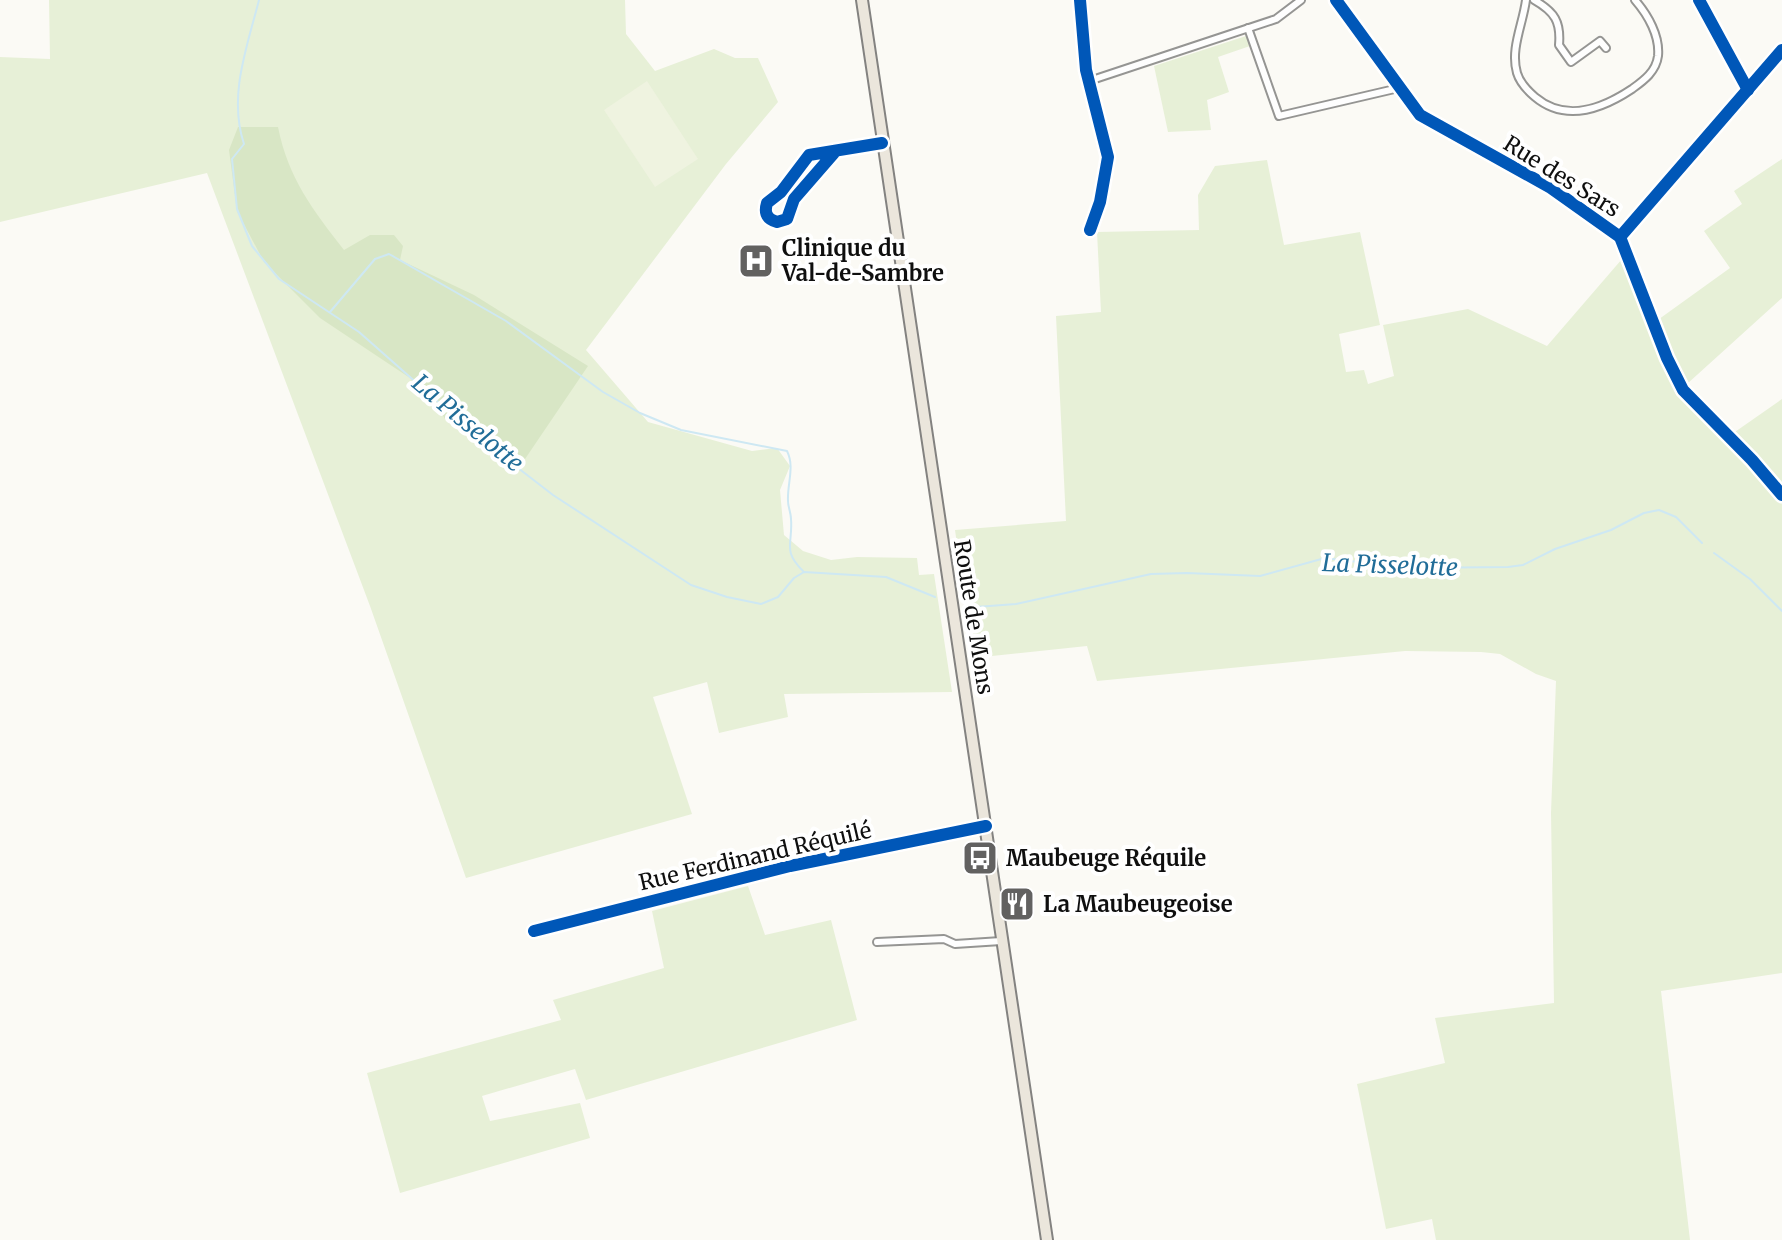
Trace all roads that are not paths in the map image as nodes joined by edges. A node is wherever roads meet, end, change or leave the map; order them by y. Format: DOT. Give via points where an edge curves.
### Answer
graph roads {
  1 [pos="862,0"];
  2 [pos="1080,0"];
  3 [pos="1301,0"];
  4 [pos="1336,0"];
  5 [pos="1526,0"];
  6 [pos="1534,0"];
  7 [pos="1635,0"];
  8 [pos="1699,0"];
  9 [pos="1248,28"];
  10 [pos="1595,34"];
  11 [pos="1600,41"];
  12 [pos="1606,48"];
  13 [pos="1782,50"];
  14 [pos="1571,62"];
  15 [pos="1577,70"];
  16 [pos="1089,81"];
  17 [pos="1399,88"];
  18 [pos="1748,90"];
  19 [pos="882,143"];
  20 [pos="864,148"];
  21 [pos="834,153"];
  22 [pos="886,164"];
  23 [pos="774,196"];
  24 [pos="790,205"];
  25 [pos="1090,230"];
  26 [pos="1620,237"];
  27 [pos="1782,495"];
  28 [pos="986,826"];
  29 [pos="534,931"];
  30 [pos="1001,941"];
  31 [pos="877,942"];
  32 [pos="1047,1240"];
  1 -- 19 [label="main road, Route de Mons"];
  2 -- 16 [label="street"];
  3 -- 9 [label="street" via="1276,19"];
  4 -- 17 [label="street, Rue des Sars"];
  5 -- 7 [label="street" via="1515,56 1521,82 1549,106 1576,112 1611,102 1655,66 1653,29"];
  6 -- 14 [label="street" via="1557,17 1559,45"];
  8 -- 18 [label="street"];
  9 -- 16 [label="street"];
  9 -- 17 [label="street" via="1279,116"];
  10 -- 11 [label="street"];
  11 -- 12 [label="street"];
  11 -- 14 [label="street"];
  13 -- 18 [label="street"];
  14 -- 15 [label="street"];
  16 -- 25 [label="street" via="1108,157"];
  17 -- 26 [label="street, Rue des Sars" via="1420,115 1551,188"];
  18 -- 26 [label="street"];
  19 -- 20 [label="street"];
  19 -- 22 [label="main road, Route de Mons"];
  20 -- 21 [label="street"];
  20 -- 22 [label="street"];
  21 -- 23 [label="street" via="809,155"];
  21 -- 24 [label="street"];
  22 -- 28 [label="main road, Route de Mons"];
  23 -- 24 [label="street"];
  23 -- 24 [label="street" via="765,208 772,221 787,219"];
  26 -- 27 [label="street, Rue des Sars" via="1683,390"];
  28 -- 29 [label="street, Rue Ferdinand Réquilé" via="790,866"];
  28 -- 30 [label="main road, Route de Mons"];
  30 -- 31 [label="street"];
  30 -- 32 [label="main road, Route de Mons"];
}
